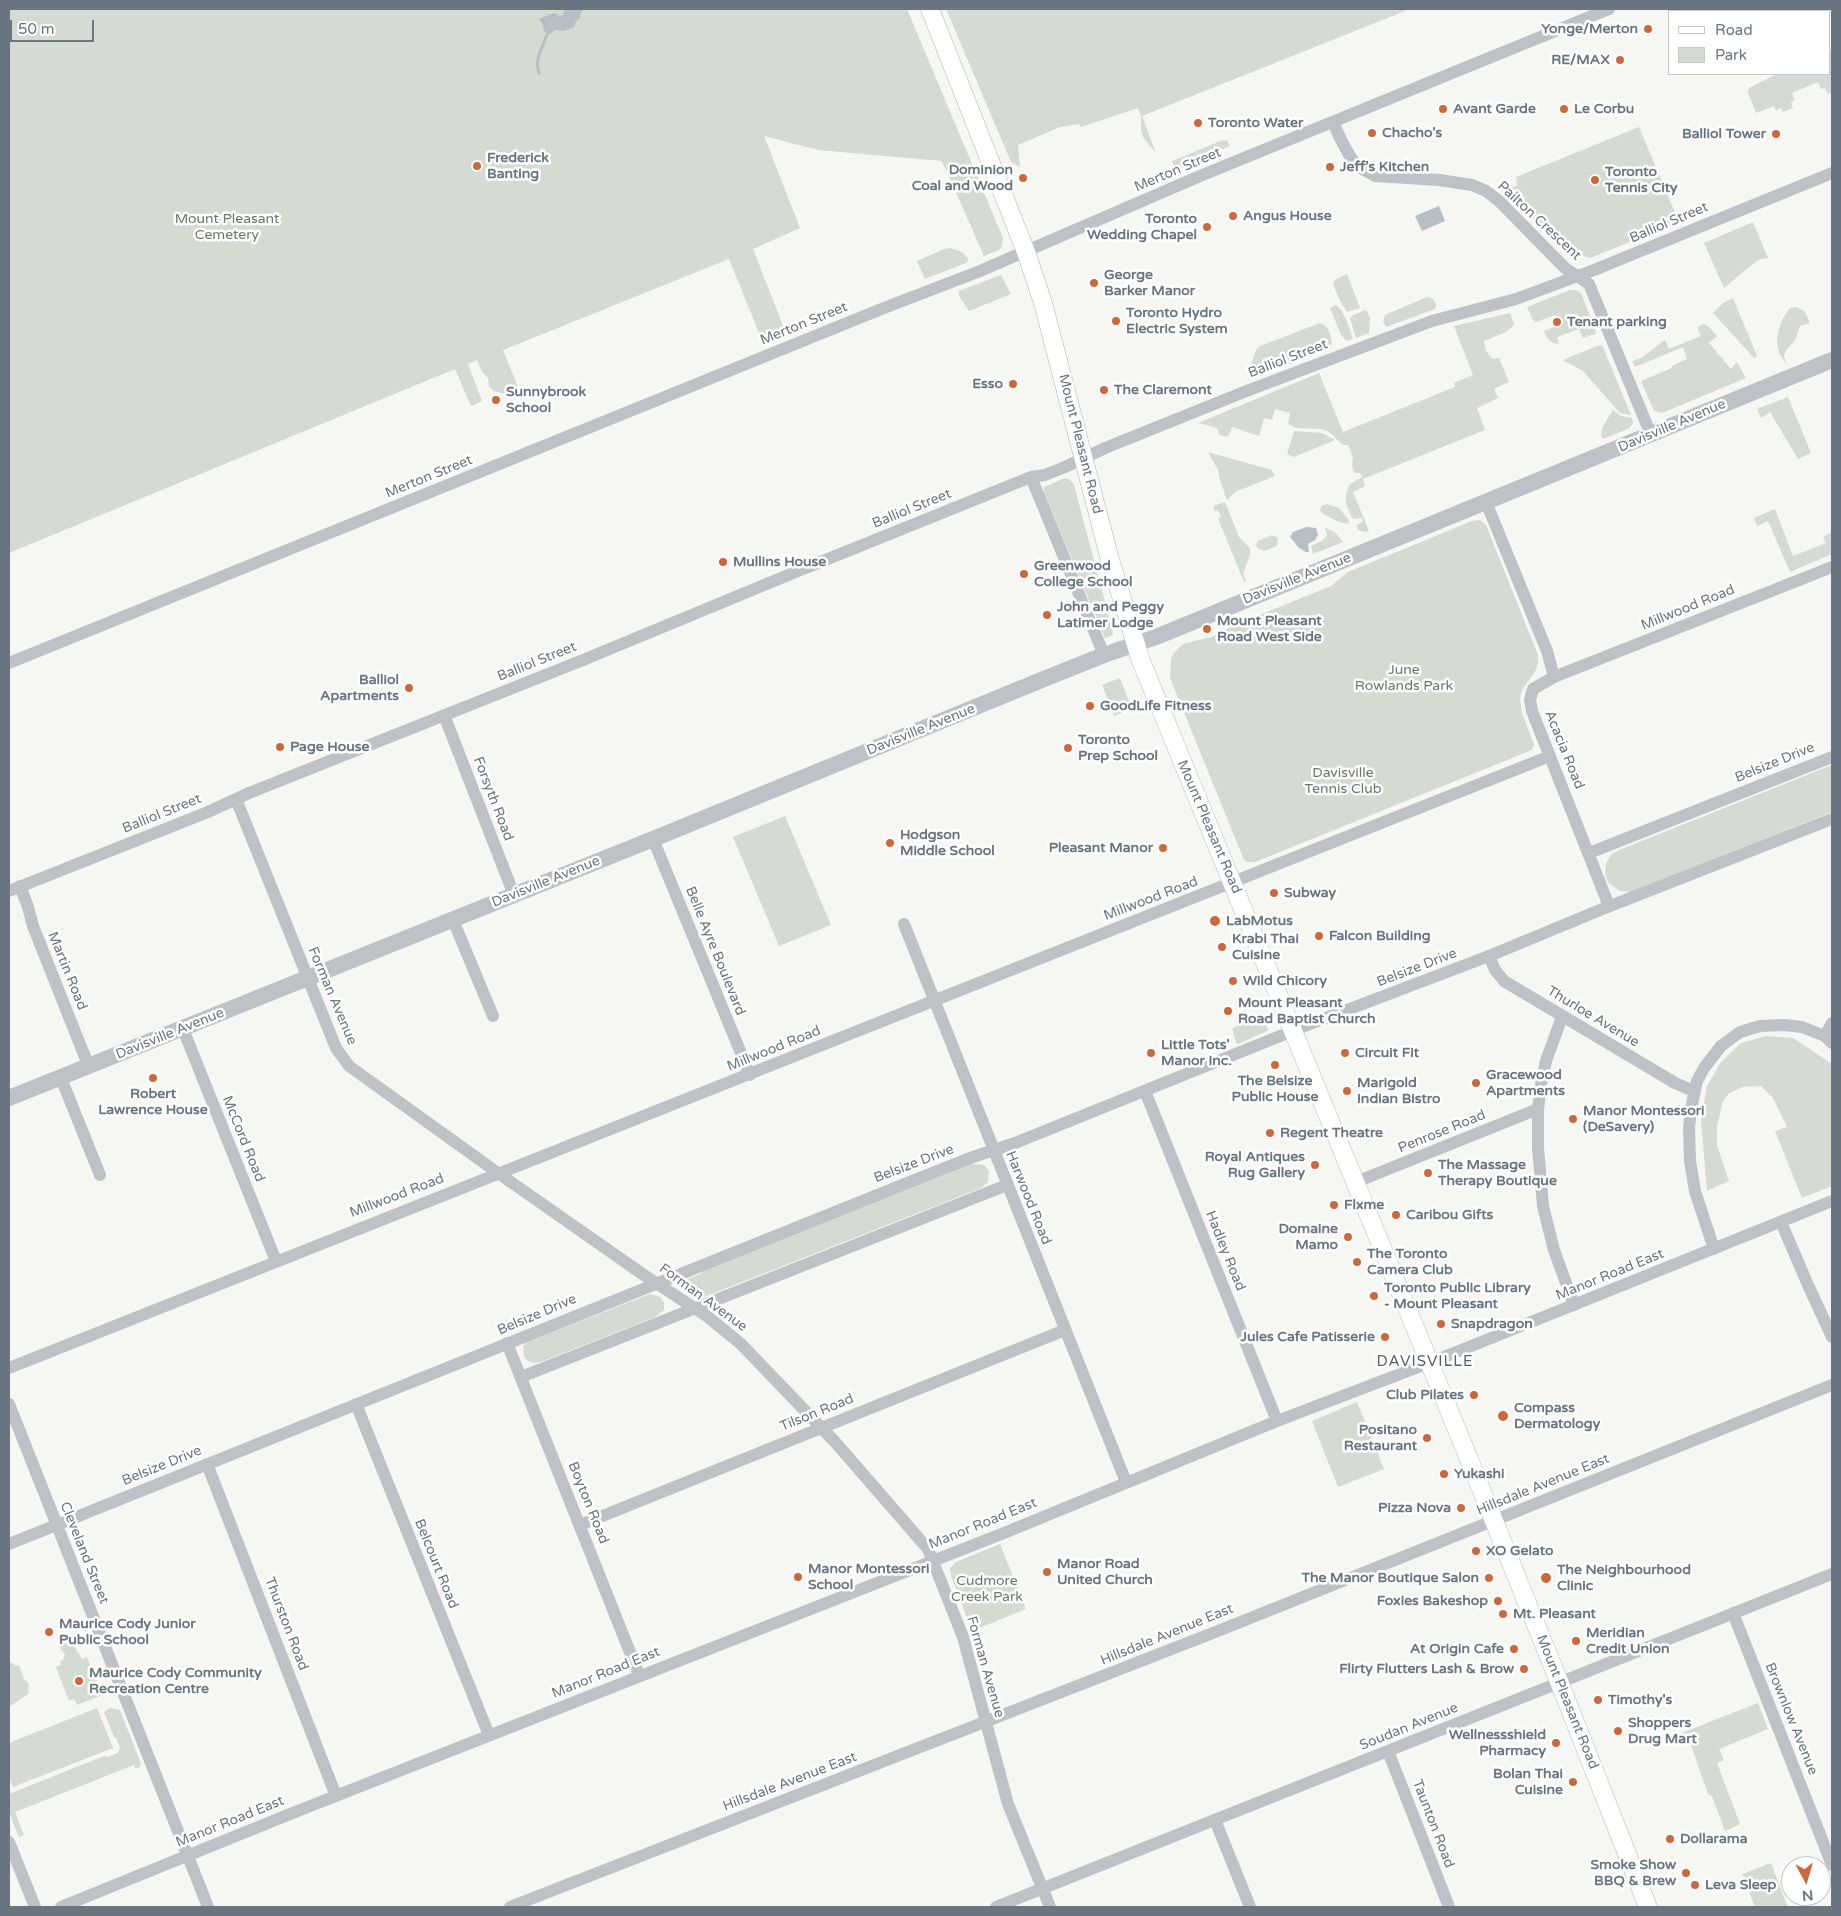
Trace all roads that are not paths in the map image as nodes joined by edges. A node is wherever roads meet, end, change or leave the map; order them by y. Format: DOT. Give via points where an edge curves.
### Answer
graph roads {
  1 [pos="930,9"];
  2 [pos="1609,9"];
  3 [pos="1334,122"];
  4 [pos="1832,173"];
  5 [pos="1026,252"];
  6 [pos="1578,276"];
  7 [pos="1832,360"];
  8 [pos="1651,435"];
  9 [pos="1084,459"];
  10 [pos="1031,478"];
  11 [pos="1486,502"];
  12 [pos="1832,567"];
  13 [pos="1136,644"];
  14 [pos="1104,654"];
  15 [pos="9,663"];
  16 [pos="1554,677"];
  17 [pos="444,714"];
  18 [pos="1550,756"];
  19 [pos="1832,757"];
  20 [pos="236,799"];
  21 [pos="1832,819"];
  22 [pos="653,839"];
  23 [pos="1589,853"];
  24 [pos="1232,883"];
  25 [pos="14,888"];
  26 [pos="514,895"];
  27 [pos="1609,906"];
  28 [pos="453,920"];
  29 [pos="904,924"];
  30 [pos="1489,956"];
  31 [pos="308,979"];
  32 [pos="934,1001"];
  33 [pos="492,1016"];
  34 [pos="1562,1016"];
  35 [pos="1832,1023"];
  36 [pos="183,1029"];
  37 [pos="1293,1032"];
  38 [pos="1829,1040"];
  39 [pos="89,1067"];
  40 [pos="750,1075"];
  41 [pos="61,1078"];
  42 [pos="1144,1091"];
  43 [pos="1694,1091"];
  44 [pos="9,1098"];
  45 [pos="1538,1109"];
  46 [pos="993,1151"];
  47 [pos="498,1173"];
  48 [pos="100,1175"];
  49 [pos="1356,1182"];
  50 [pos="1007,1185"];
  51 [pos="1832,1202"];
  52 [pos="1781,1222"];
  53 [pos="1714,1249"];
  54 [pos="276,1261"];
  55 [pos="656,1283"];
  56 [pos="1574,1305"];
  57 [pos="693,1308"];
  58 [pos="1065,1330"];
  59 [pos="1832,1337"];
  60 [pos="507,1343"];
  61 [pos="1429,1363"];
  62 [pos="9,1368"];
  63 [pos="520,1377"];
  64 [pos="1832,1386"];
  65 [pos="9,1404"];
  66 [pos="356,1404"];
  67 [pos="1277,1422"];
  68 [pos="821,1428"];
  69 [pos="207,1464"];
  70 [pos="1126,1482"];
  71 [pos="1494,1520"];
  72 [pos="56,1524"];
  73 [pos="580,1525"];
  74 [pos="9,1544"];
  75 [pos="933,1560"];
  76 [pos="1832,1574"];
  77 [pos="1733,1613"];
  78 [pos="639,1676"];
  79 [pos="1560,1684"];
  80 [pos="986,1721"];
  81 [pos="488,1735"];
  82 [pos="1388,1752"];
  83 [pos="336,1796"];
  84 [pos="1215,1820"];
  85 [pos="9,1842"];
  86 [pos="188,1856"];
  87 [pos="1832,1865"];
  88 [pos="1043,1889"];
  89 [pos="35,1907"];
  90 [pos="60,1907"];
  91 [pos="208,1907"];
  92 [pos="510,1907"];
  93 [pos="996,1907"];
  94 [pos="1050,1907"];
  95 [pos="1250,1907"];
  96 [pos="1449,1907"];
  97 [pos="1648,1907"];
  1 -- 5 [label="main road, Mount Pleasant Road"];
  2 -- 3 [label="street, Merton Street"];
  3 -- 5 [label="street, Merton Street"];
  3 -- 6 [label="street, Pailton Crescent" via="1351,158 1359,167 1375,176 1472,185 1499,201 1565,268"];
  4 -- 6 [label="street, Balliol Street"];
  5 -- 9 [label="main road, Mount Pleasant Road" via="1051,331"];
  5 -- 15 [label="street, Merton Street"];
  6 -- 8 [label="street, Pailton Crescent" via="1589,284"];
  6 -- 9 [label="street, Balliol Street" via="1516,299 1432,321 1353,350"];
  7 -- 8 [label="street, Davisville Avenue"];
  8 -- 11 [label="street, Davisville Avenue"];
  9 -- 10 [label="street, Balliol Street"];
  9 -- 13 [label="main road, Mount Pleasant Road"];
  10 -- 14 [label="street"];
  10 -- 17 [label="street, Balliol Street"];
  11 -- 13 [label="street, Davisville Avenue"];
  11 -- 16 [label="street" via="1547,651"];
  12 -- 16 [label="street, Millwood Road"];
  13 -- 14 [label="street, Davisville Avenue"];
  13 -- 24 [label="main road, Mount Pleasant Road"];
  14 -- 22 [label="street, Davisville Avenue"];
  16 -- 18 [label="street, Acacia Road" via="1533,689 1530,700"];
  17 -- 20 [label="street, Balliol Street"];
  17 -- 26 [label="street, Forsyth Road"];
  18 -- 23 [label="street, Acacia Road"];
  18 -- 24 [label="street, Millwood Road"];
  19 -- 23 [label="street, Belsize Drive"];
  20 -- 25 [label="street, Balliol Street"];
  20 -- 31 [label="street, Forman Avenue"];
  21 -- 27 [label="street, Belsize Drive"];
  22 -- 26 [label="street, Davisville Avenue"];
  22 -- 40 [label="street, Belle Ayre Boulevard"];
  23 -- 27 [label="street, Acacia Road"];
  24 -- 32 [label="street, Millwood Road"];
  24 -- 37 [label="main road, Mount Pleasant Road"];
  25 -- 39 [label="street, Martin Road" via="28,907"];
  26 -- 28 [label="street, Davisville Avenue"];
  27 -- 30 [label="street, Belsize Drive"];
  28 -- 31 [label="street, Davisville Avenue"];
  28 -- 33 [label="street"];
  29 -- 32 [label="street, Harwood Road"];
  30 -- 34 [label="street, Thurloe Avenue" via="1504,982"];
  30 -- 37 [label="street, Belsize Drive"];
  31 -- 36 [label="street, Davisville Avenue"];
  31 -- 47 [label="street, Forman Avenue" via="336,1048 349,1066"];
  32 -- 40 [label="street, Millwood Road"];
  32 -- 46 [label="street, Harwood Road"];
  34 -- 43 [label="street, Thurloe Avenue"];
  34 -- 45 [label="street" via="1546,1061"];
  35 -- 38 [label="street"];
  36 -- 39 [label="street, Davisville Avenue"];
  36 -- 54 [label="street, McCord Road"];
  37 -- 42 [label="street, Belsize Drive"];
  37 -- 49 [label="main road, Mount Pleasant Road"];
  38 -- 43 [label="street" via="1802,1027 1784,1025 1760,1026 1740,1032 1711,1056"];
  39 -- 41 [label="street, Davisville Avenue"];
  40 -- 47 [label="street, Millwood Road"];
  41 -- 44 [label="street, Davisville Avenue"];
  41 -- 48 [label="street"];
  42 -- 46 [label="street, Belsize Drive"];
  42 -- 67 [label="street, Hadley Road"];
  43 -- 53 [label="street" via="1689,1127 1690,1161 1695,1191"];
  45 -- 49 [label="street, Penrose Road"];
  45 -- 56 [label="street" via="1543,1206 1554,1250"];
  46 -- 50 [label="street, Harwood Road"];
  46 -- 55 [label="street, Belsize Drive"];
  47 -- 54 [label="street, Millwood Road"];
  47 -- 55 [label="street, Forman Avenue"];
  49 -- 61 [label="main road, Mount Pleasant Road"];
  50 -- 57 [label="street"];
  50 -- 58 [label="street, Harwood Road"];
  51 -- 52 [label="street, Manor Road East"];
  52 -- 53 [label="street, Manor Road East"];
  52 -- 59 [label="street"];
  53 -- 56 [label="street, Manor Road East"];
  54 -- 62 [label="street, Millwood Road"];
  55 -- 57 [label="street, Forman Avenue"];
  55 -- 60 [label="street, Belsize Drive"];
  56 -- 61 [label="street, Manor Road East"];
  57 -- 63 [label="street"];
  57 -- 68 [label="street, Forman Avenue" via="741,1344"];
  58 -- 68 [label="street, Tilson Road"];
  58 -- 70 [label="street, Harwood Road"];
  60 -- 63 [label="street, Boyton Road"];
  60 -- 66 [label="street, Belsize Drive"];
  61 -- 67 [label="street, Manor Road East"];
  61 -- 71 [label="main road, Mount Pleasant Road"];
  63 -- 73 [label="street, Boyton Road"];
  64 -- 71 [label="street, Hillsdale Avenue East"];
  65 -- 72 [label="street, Cleveland Street"];
  66 -- 69 [label="street, Belsize Drive"];
  66 -- 81 [label="street, Belcourt Road"];
  67 -- 70 [label="street, Manor Road East"];
  68 -- 73 [label="street, Tilson Road"];
  68 -- 75 [label="street, Forman Avenue" via="928,1549"];
  69 -- 72 [label="street, Belsize Drive"];
  69 -- 83 [label="street, Thurston Road"];
  70 -- 75 [label="street, Manor Road East"];
  71 -- 79 [label="main road, Mount Pleasant Road"];
  71 -- 80 [label="street, Hillsdale Avenue East"];
  72 -- 74 [label="street, Belsize Drive"];
  72 -- 86 [label="street, Cleveland Street"];
  73 -- 78 [label="street, Boyton Road"];
  75 -- 78 [label="street, Manor Road East"];
  75 -- 80 [label="street, Forman Avenue" via="963,1638"];
  76 -- 77 [label="street, Soudan Avenue"];
  77 -- 79 [label="street, Soudan Avenue"];
  77 -- 87 [label="street, Brownlow Avenue"];
  78 -- 81 [label="street, Manor Road East"];
  79 -- 82 [label="street, Soudan Avenue"];
  79 -- 97 [label="main road, Mount Pleasant Road"];
  80 -- 88 [label="street, Forman Avenue" via="1008,1804"];
  80 -- 92 [label="street, Hillsdale Avenue East"];
  81 -- 83 [label="street, Manor Road East"];
  82 -- 84 [label="street, Soudan Avenue"];
  82 -- 96 [label="street, Taunton Road"];
  83 -- 86 [label="street, Manor Road East"];
  84 -- 88 [label="street, Soudan Avenue"];
  84 -- 95 [label="street"];
  85 -- 89 [label="street"];
  86 -- 90 [label="street, Manor Road East"];
  86 -- 91 [label="street, Cleveland Street"];
  88 -- 93 [label="street, Soudan Avenue"];
  88 -- 94 [label="street, Forman Avenue"];
}
